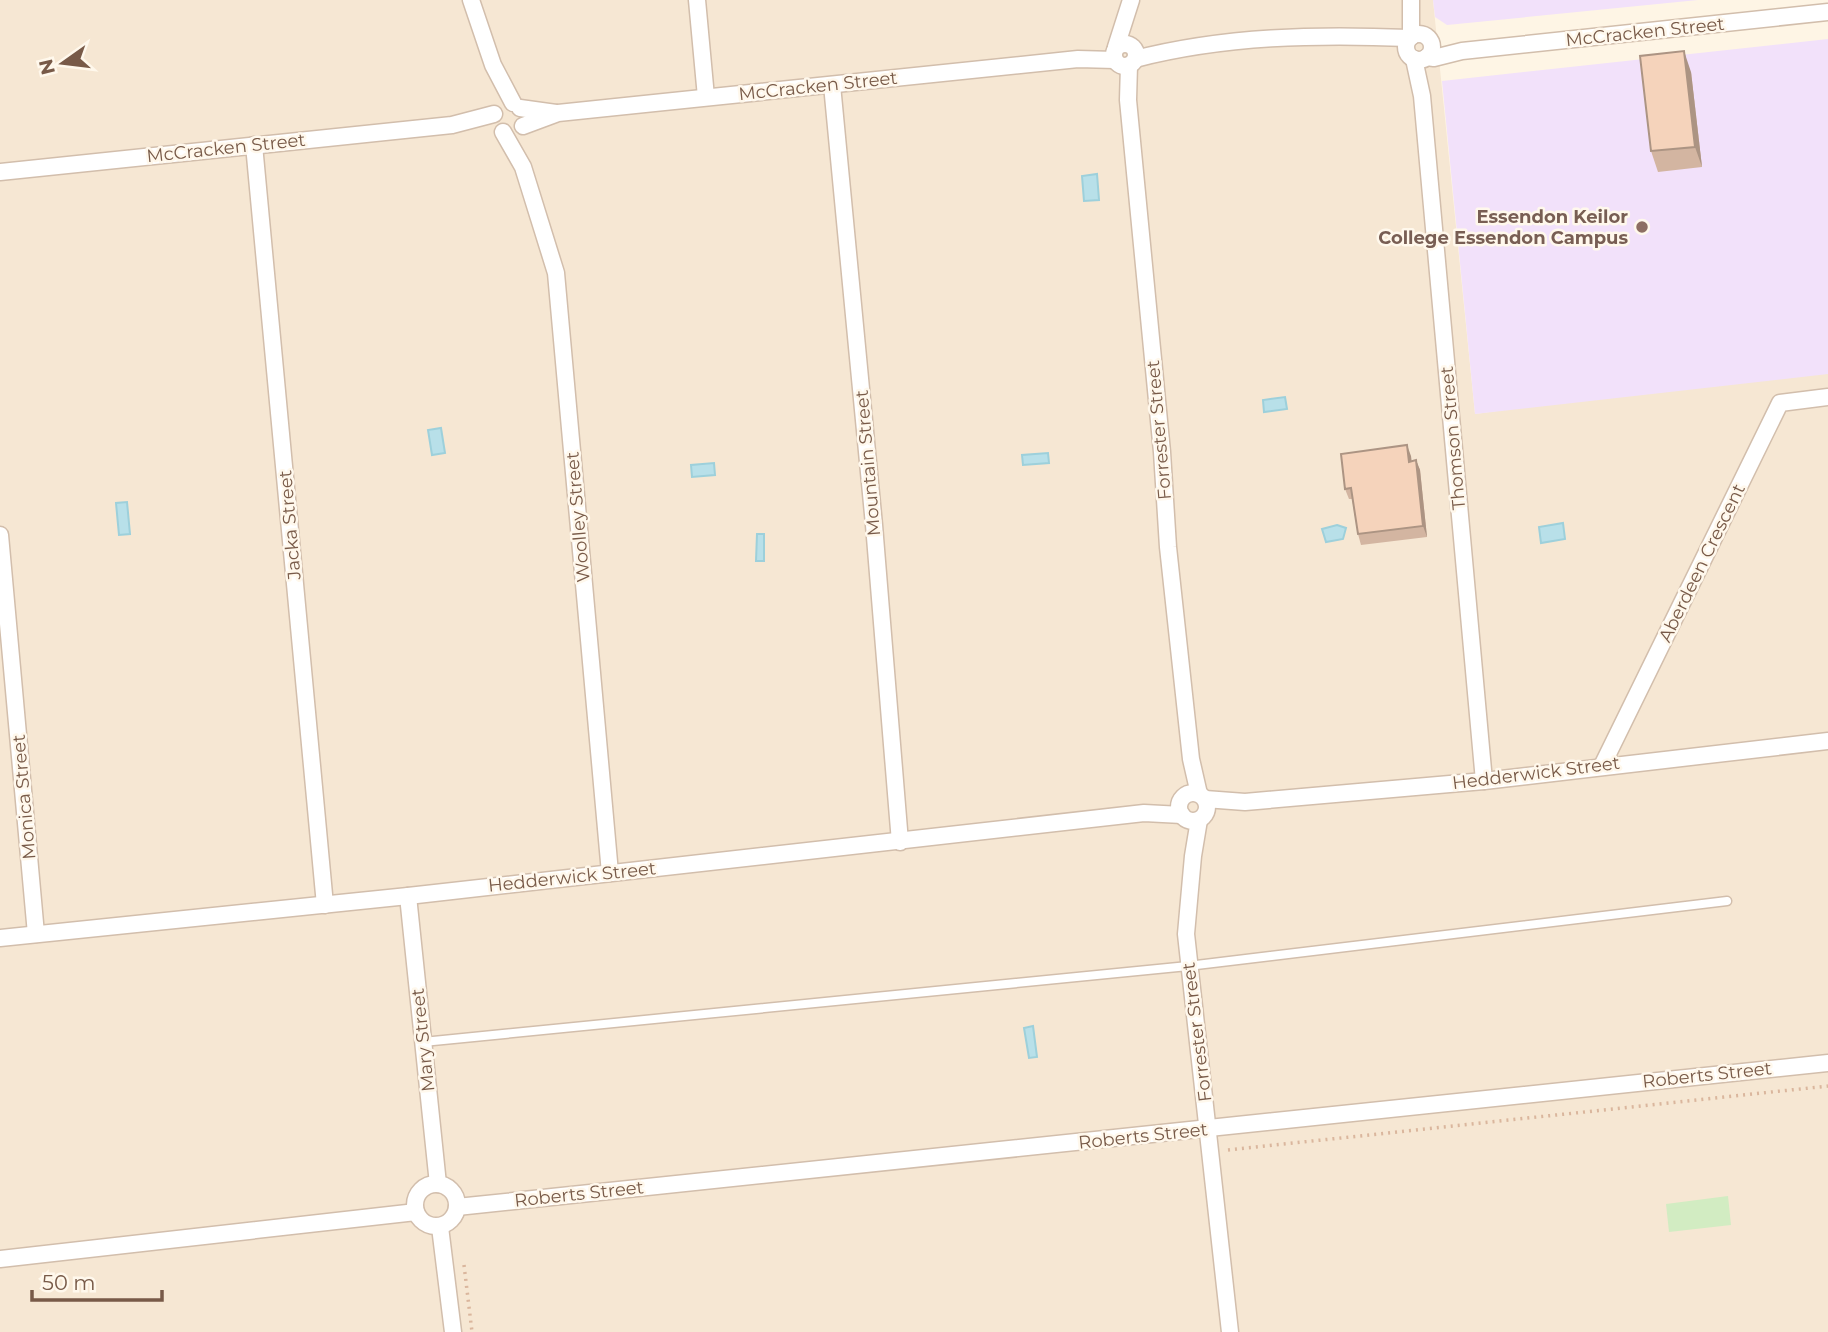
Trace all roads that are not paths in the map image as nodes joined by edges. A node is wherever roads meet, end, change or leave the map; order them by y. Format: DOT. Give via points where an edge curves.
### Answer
graph roads {
  1 [pos="471,0"];
  2 [pos="697,0"];
  3 [pos="1412,0"];
  4 [pos="1129,7"];
  5 [pos="1828,12"];
  6 [pos="1418,47"];
  7 [pos="1124,55"];
  8 [pos="832,85"];
  9 [pos="706,97"];
  10 [pos="558,113"];
  11 [pos="505,116"];
  12 [pos="521,128"];
  13 [pos="254,145"];
  14 [pos="523,167"];
  15 [pos="0,172"];
  16 [pos="1828,397"];
  17 [pos="0,535"];
  18 [pos="1828,741"];
  19 [pos="1602,766"];
  20 [pos="1484,780"];
  21 [pos="1193,807"];
  22 [pos="900,842"];
  23 [pos="610,873"];
  24 [pos="408,896"];
  25 [pos="1727,901"];
  26 [pos="325,905"];
  27 [pos="36,934"];
  28 [pos="0,938"];
  29 [pos="1188,967"];
  30 [pos="423,1042"];
  31 [pos="1828,1063"];
  32 [pos="1209,1129"];
  33 [pos="438,1184"];
  34 [pos="457,1207"];
  35 [pos="416,1212"];
  36 [pos="440,1227"];
  37 [pos="0,1259"];
  38 [pos="453,1332"];
  39 [pos="1230,1332"];
  1 -- 11 [label="street, Woolley Street"];
  2 -- 9 [label="street"];
  3 -- 6 [label="street, Thomson Street"];
  4 -- 7 [label="street, Forrester Street"];
  5 -- 6 [label="street, McCracken Street" via="1462,51"];
  6 -- 7 [label="street, McCracken Street" via="1362,36 1301,35"];
  6 -- 20 [label="street, Thomson Street"];
  7 -- 8 [label="street, McCracken Street"];
  7 -- 21 [label="street, Forrester Street"];
  8 -- 9 [label="street, McCracken Street"];
  8 -- 22 [label="street, Mountain Street"];
  9 -- 10 [label="street, McCracken Street"];
  10 -- 11 [label="street, McCracken Street"];
  10 -- 12 [label="street, McCracken Street"];
  11 -- 12 [label="street, McCracken Street" via="512,134"];
  11 -- 13 [label="street, McCracken Street"];
  11 -- 14 [label="street, Woolley Street"];
  12 -- 14 [label="street, Woolley Street"];
  13 -- 15 [label="street, McCracken Street"];
  13 -- 26 [label="street, Jacka Street"];
  14 -- 23 [label="street, Woolley Street" via="556,273"];
  16 -- 19 [label="street, Aberdeen Crescent" via="1780,403"];
  17 -- 27 [label="street, Monica Street"];
  18 -- 19 [label="street, Hedderwick Street"];
  19 -- 20 [label="street, Hedderwick Street"];
  20 -- 21 [label="street, Hedderwick Street"];
  21 -- 22 [label="street, Hedderwick Street"];
  21 -- 29 [label="street, Forrester Street"];
  22 -- 23 [label="street, Hedderwick Street"];
  23 -- 24 [label="street, Hedderwick Street"];
  24 -- 26 [label="street, Hedderwick Street"];
  24 -- 30 [label="street, Mary Street"];
  25 -- 29 [label="lane"];
  26 -- 27 [label="street, Hedderwick Street"];
  27 -- 28 [label="street, Hedderwick Street"];
  29 -- 30 [label="lane"];
  29 -- 32 [label="street, Forrester Street"];
  30 -- 33 [label="street, Mary Street"];
  31 -- 32 [label="street, Roberts Street"];
  32 -- 34 [label="street, Roberts Street"];
  32 -- 39 [label="street, Forrester Street"];
  33 -- 34 [label="street" via="454,1194"];
  33 -- 35 [label="street" via="419,1192"];
  34 -- 36 [label="street" via="454,1218"];
  35 -- 36 [label="street" via="425,1223"];
  35 -- 37 [label="street"];
  36 -- 38 [label="street"];
}
